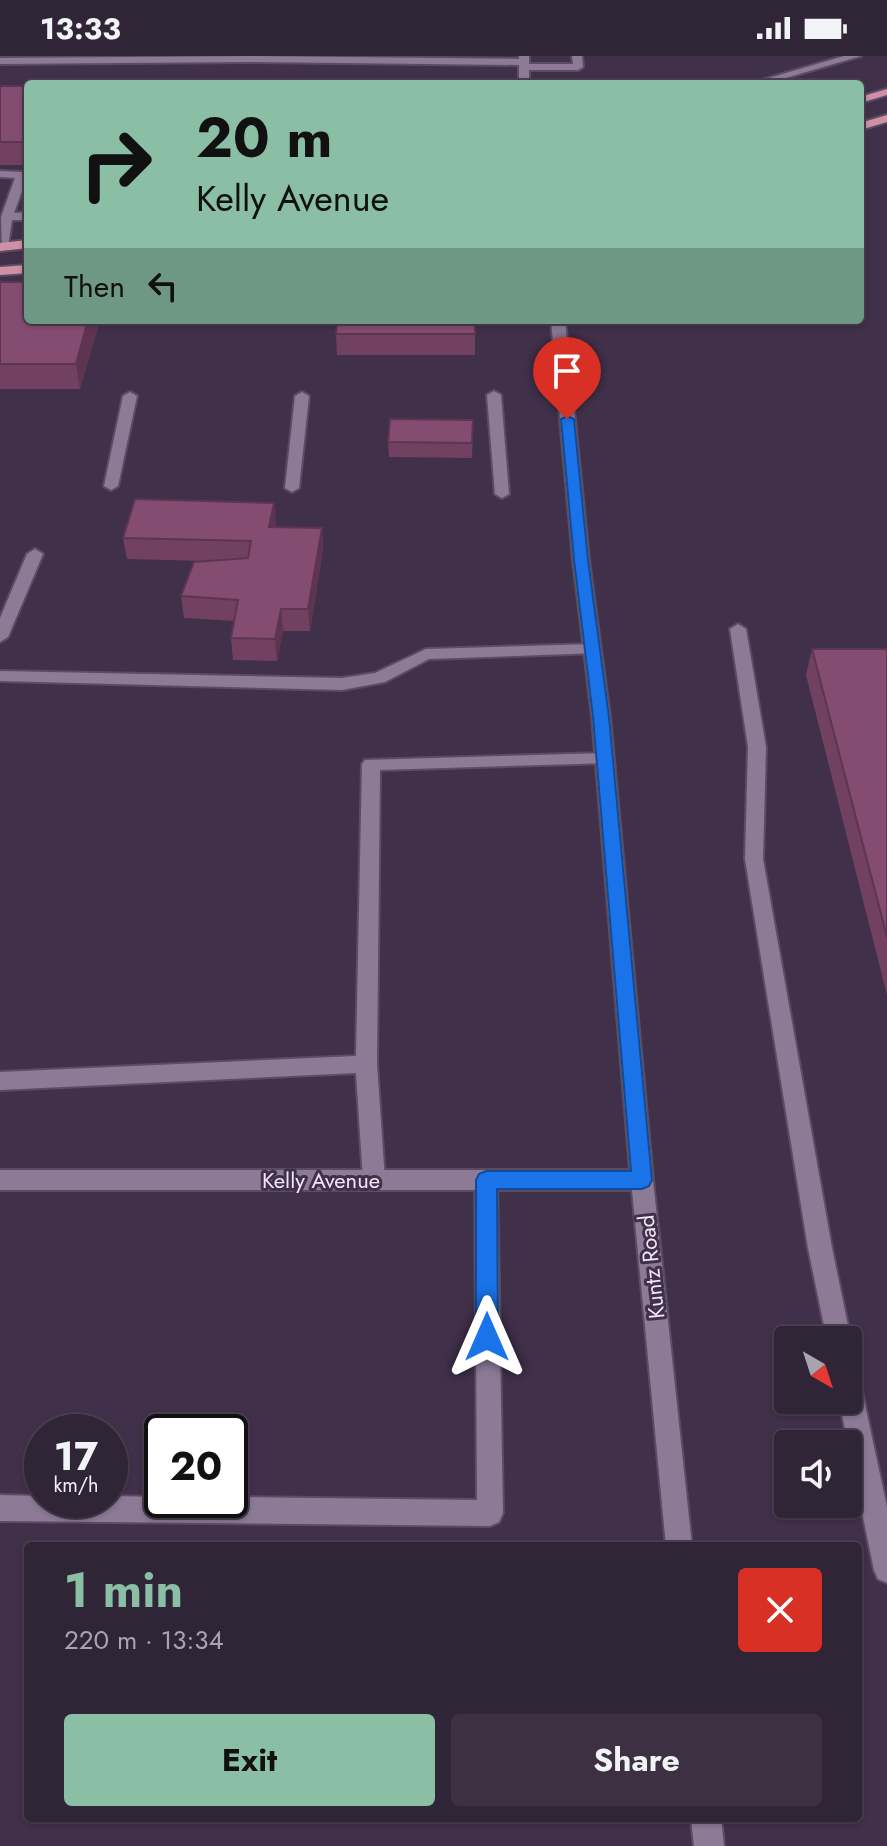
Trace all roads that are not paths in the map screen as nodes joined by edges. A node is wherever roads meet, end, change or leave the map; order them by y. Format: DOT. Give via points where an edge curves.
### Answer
graph roads {
  1 [pos="577,56"];
  2 [pos="856,56"];
  3 [pos="246,57"];
  4 [pos="0,61"];
  5 [pos="524,62"];
  6 [pos="768,80"];
  7 [pos="887,92"];
  8 [pos="864,99"];
  9 [pos="887,118"];
  10 [pos="864,126"];
  11 [pos="0,174"];
  12 [pos="24,216"];
  13 [pos="7,217"];
  14 [pos="24,244"];
  15 [pos="1,247"];
  16 [pos="24,269"];
  17 [pos="0,271"];
  18 [pos="558,324"];
  19 [pos="494,395"];
  20 [pos="130,396"];
  21 [pos="302,396"];
  22 [pos="111,486"];
  23 [pos="292,488"];
  24 [pos="502,494"];
  25 [pos="35,554"];
  26 [pos="738,629"];
  27 [pos="0,637"];
  28 [pos="593,649"];
  29 [pos="0,676"];
  30 [pos="605,759"];
  31 [pos="366,1064"];
  32 [pos="0,1081"];
  33 [pos="0,1180"];
  34 [pos="374,1180"];
  35 [pos="486,1180"];
  36 [pos="642,1180"];
  37 [pos="836,1326"];
  38 [pos="855,1414"];
  39 [pos="0,1508"];
  40 [pos="679,1542"];
  41 [pos="887,1570"];
  42 [pos="706,1822"];
  43 [pos="709,1846"];
  1 -- 5 [label="street" via="578,67"];
  2 -- 6 [label="street"];
  3 -- 4 [label="street"];
  3 -- 5 [label="street"];
  7 -- 8 [label="main road"];
  9 -- 10 [label="main road"];
  11 -- 13 [label="street" via="22,175"];
  12 -- 13 [label="street"];
  13 -- 15 [label="street"];
  14 -- 15 [label="main road"];
  16 -- 17 [label="main road"];
  18 -- 28 [label="street, Kuntz Road"];
  19 -- 24 [label="street"];
  20 -- 22 [label="street"];
  21 -- 23 [label="street"];
  25 -- 27 [label="street"];
  26 -- 37 [label="street" via="757,747 754,859"];
  28 -- 29 [label="street" via="426,654 379,678 342,684"];
  28 -- 30 [label="street, Kuntz Road"];
  30 -- 31 [label="street" via="371,764"];
  30 -- 36 [label="street, Kuntz Road"];
  31 -- 32 [label="street"];
  31 -- 34 [label="street"];
  33 -- 34 [label="street, Kelly Avenue"];
  34 -- 35 [label="street, Kelly Avenue"];
  35 -- 36 [label="street, Kelly Avenue"];
  35 -- 39 [label="street" via="490,1513"];
  36 -- 40 [label="street, Kuntz Road"];
  38 -- 41 [label="street"];
  42 -- 43 [label="street"];
}
